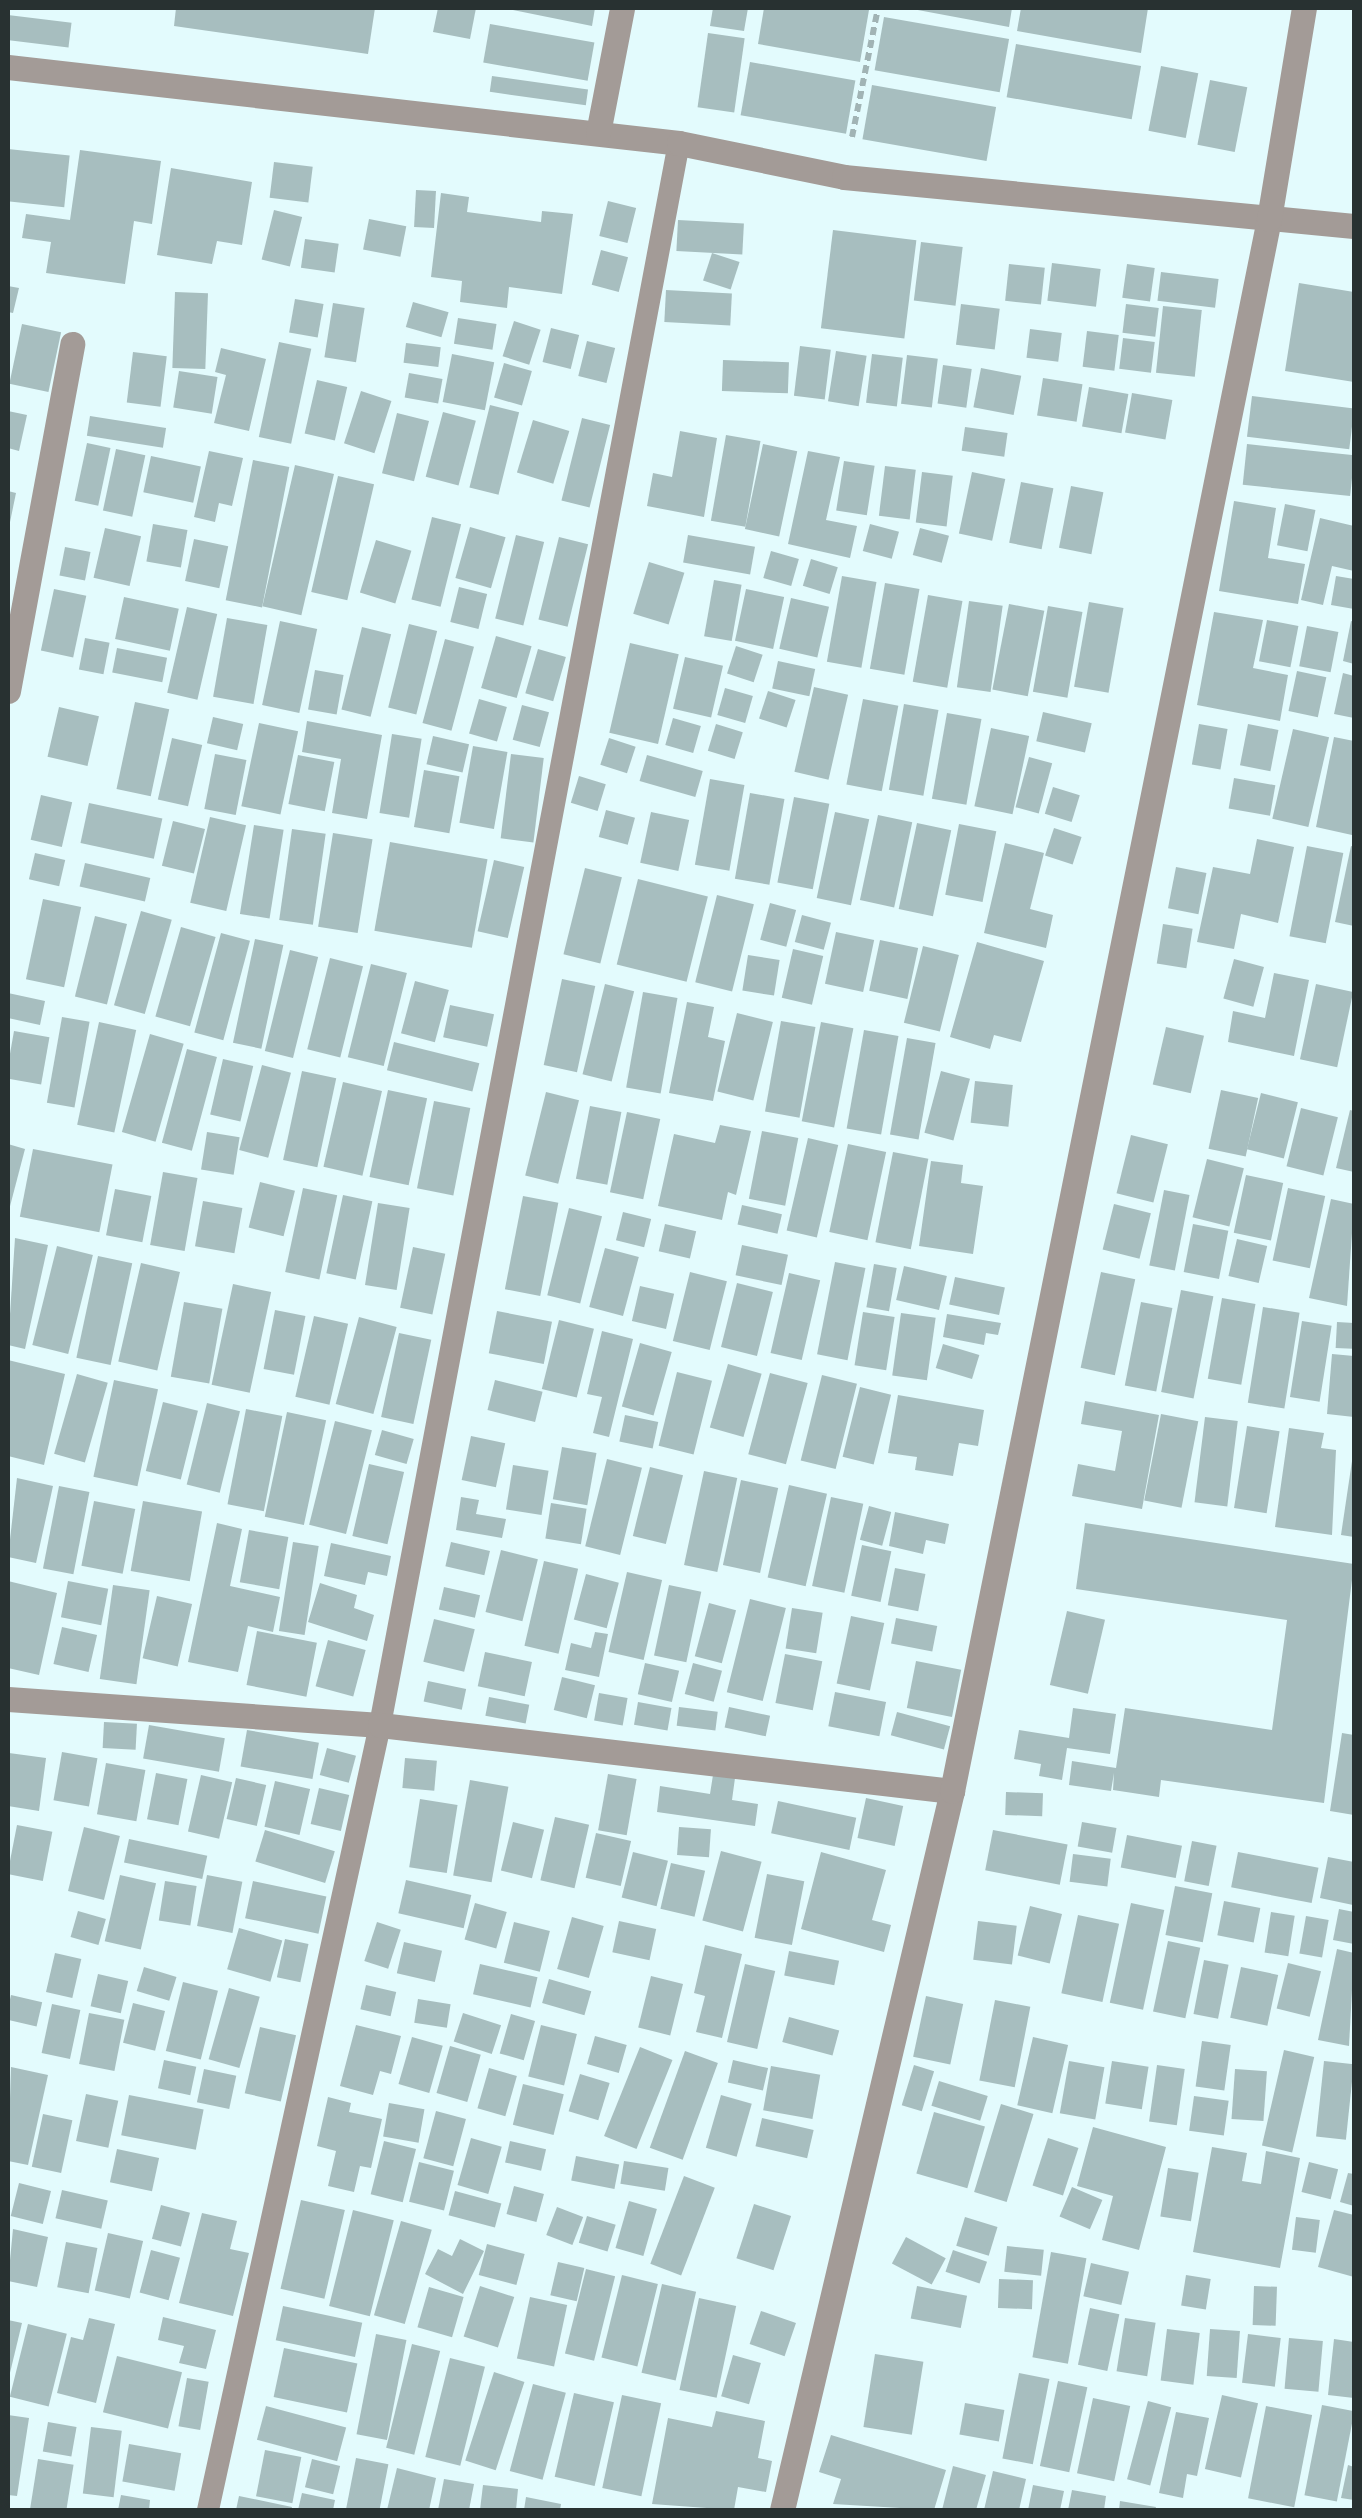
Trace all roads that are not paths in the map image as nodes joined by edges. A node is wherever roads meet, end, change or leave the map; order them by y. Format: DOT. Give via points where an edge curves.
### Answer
graph roads {
  1 [pos="622,8"];
  2 [pos="1304,8"];
  3 [pos="8,68"];
  4 [pos="598,133"];
  5 [pos="679,143"];
  6 [pos="1269,219"];
  7 [pos="1354,226"];
  8 [pos="72,344"];
  9 [pos="8,691"];
  10 [pos="8,1699"];
  11 [pos="380,1725"];
  12 [pos="952,1791"];
  13 [pos="208,2510"];
  14 [pos="782,2510"];
  1 -- 4 [label="street"];
  2 -- 6 [label="street"];
  3 -- 4 [label="street"];
  4 -- 5 [label="street"];
  5 -- 6 [label="street" via="844,177"];
  5 -- 11 [label="lane"];
  6 -- 7 [label="street"];
  6 -- 12 [label="street"];
  8 -- 9 [label="street"];
  10 -- 11 [label="street"];
  11 -- 12 [label="street"];
  11 -- 13 [label="lane"];
  12 -- 14 [label="street"];
}
